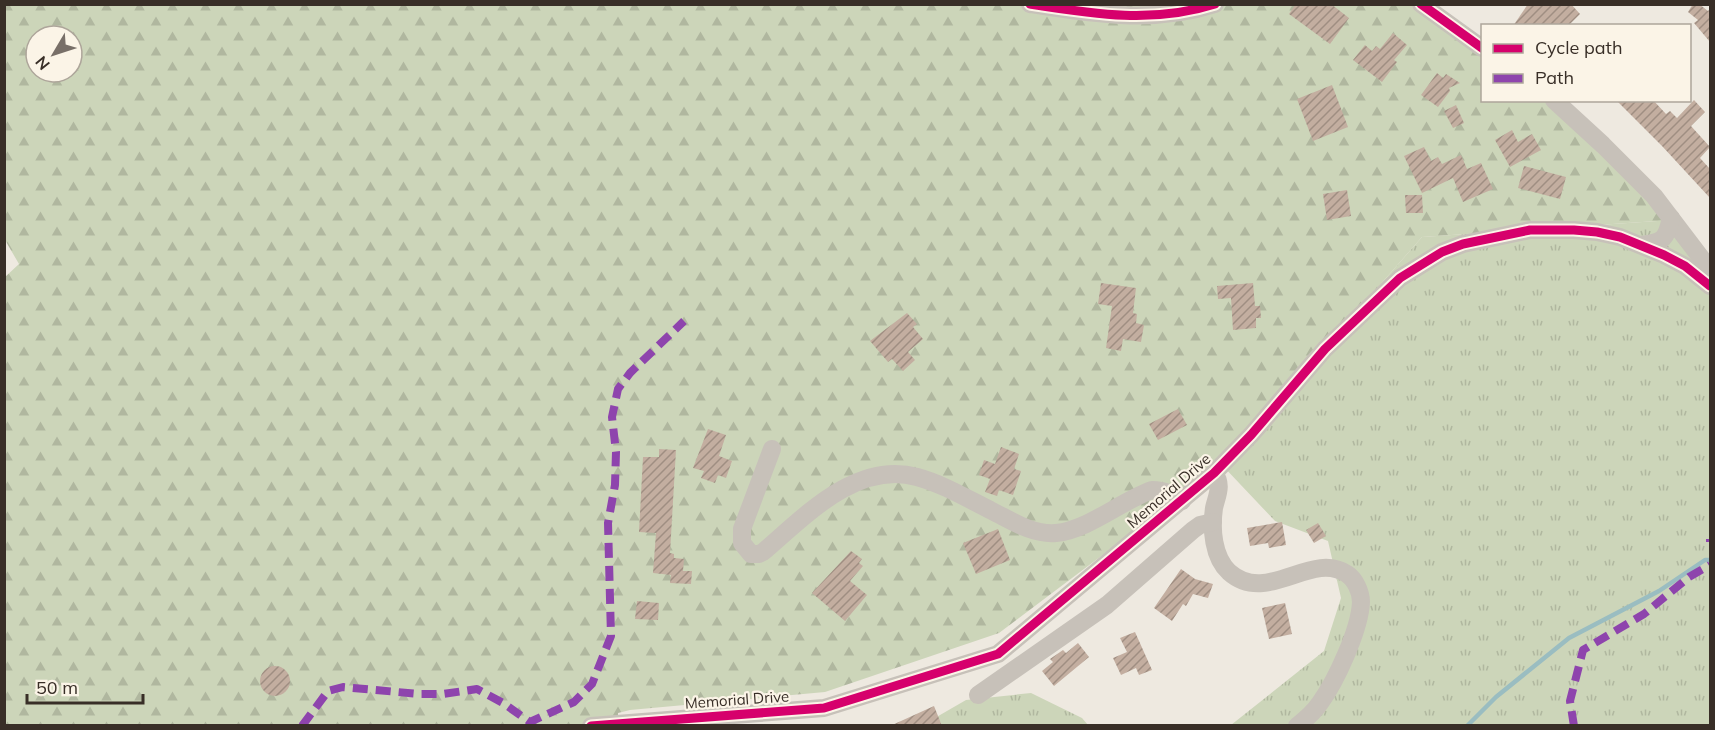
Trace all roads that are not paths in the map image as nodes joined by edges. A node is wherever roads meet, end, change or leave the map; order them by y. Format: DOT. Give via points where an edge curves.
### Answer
graph roads {
  1 [pos="1030,4"];
  2 [pos="1215,4"];
  3 [pos="1421,4"];
  4 [pos="1481,47"];
  5 [pos="1556,102"];
  6 [pos="1671,218"];
  7 [pos="1642,245"];
  8 [pos="1708,284"];
  9 [pos="772,449"];
  10 [pos="1214,473"];
  11 [pos="1182,501"];
  12 [pos="1213,522"];
  13 [pos="978,695"];
  14 [pos="591,726"];
  15 [pos="1297,726"];
  1 -- 2 [label="street" via="1097,15 1152,17 1193,12"];
  3 -- 4 [label="street"];
  5 -- 6 [label="street" via="1654,196"];
  6 -- 7 [label="street" via="1664,239"];
  6 -- 8 [label="street" via="1705,263"];
  7 -- 8 [label="street, Memorial Drive" via="1685,266"];
  7 -- 10 [label="street, Memorial Drive" via="1597,232 1530,230 1485,238 1442,252 1400,278 1325,349"];
  9 -- 11 [label="street" via="742,529 742,543 751,554 763,552 833,495 882,474 905,474 928,481 1046,533 1075,528 1152,490 1162,490"];
  10 -- 11 [label="street, Memorial Drive"];
  10 -- 12 [label="street" via="1219,484"];
  11 -- 14 [label="street, Memorial Drive" via="998,654 824,708"];
  12 -- 13 [label="street" via="1193,530 1107,605"];
  12 -- 15 [label="street" via="1218,557 1240,580 1266,584 1329,569 1347,574 1359,591 1359,616 1349,646 1320,703"];
}
